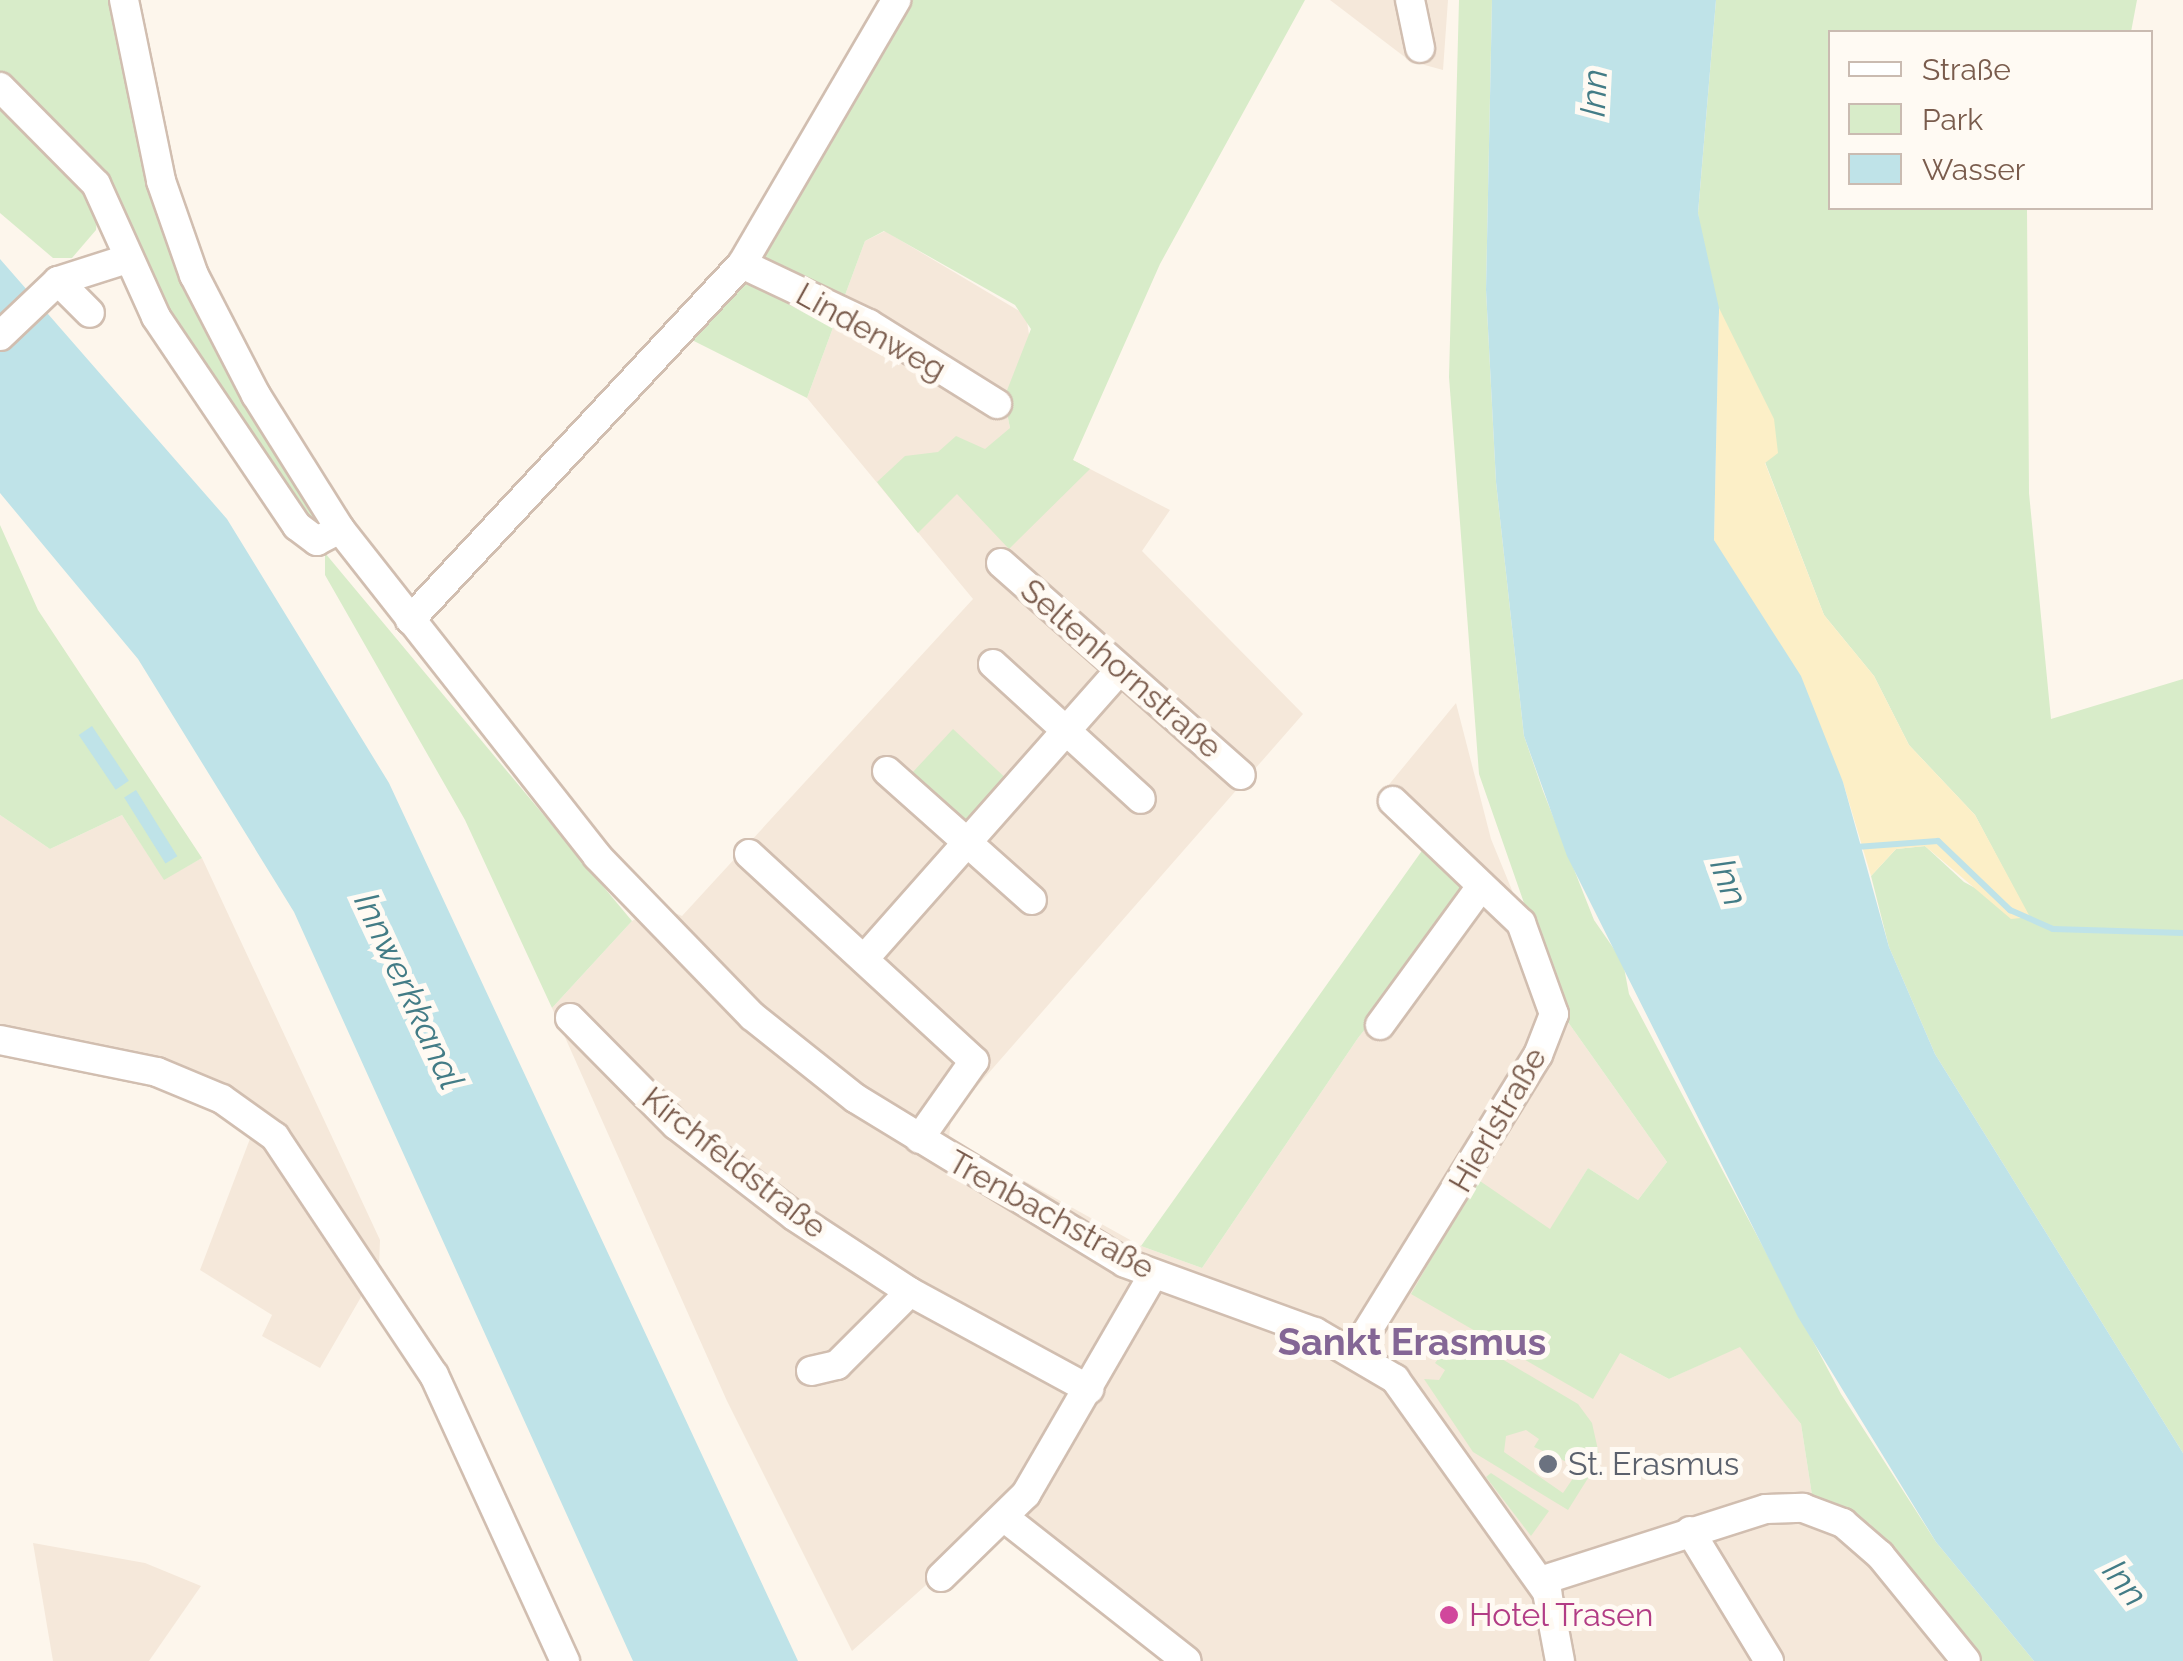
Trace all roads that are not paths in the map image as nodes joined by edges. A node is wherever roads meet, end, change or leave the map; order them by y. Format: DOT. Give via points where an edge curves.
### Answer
graph roads {
  1 [pos="124,0"];
  2 [pos="896,0"];
  3 [pos="1410,0"];
  4 [pos="1420,48"];
  5 [pos="0,87"];
  6 [pos="127,259"];
  7 [pos="742,264"];
  8 [pos="53,285"];
  9 [pos="90,313"];
  10 [pos="0,336"];
  11 [pos="998,404"];
  12 [pos="340,529"];
  13 [pos="1001,563"];
  14 [pos="410,620"];
  15 [pos="992,664"];
  16 [pos="1121,669"];
  17 [pos="1069,733"];
  18 [pos="887,771"];
  19 [pos="1241,775"];
  20 [pos="1141,798"];
  21 [pos="1393,801"];
  22 [pos="966,844"];
  23 [pos="749,854"];
  24 [pos="1480,888"];
  25 [pos="1032,900"];
  26 [pos="864,958"];
  27 [pos="570,1018"];
  28 [pos="1380,1024"];
  29 [pos="0,1040"];
  30 [pos="918,1139"];
  31 [pos="1154,1274"];
  32 [pos="910,1292"];
  33 [pos="1355,1351"];
  34 [pos="810,1370"];
  35 [pos="1090,1389"];
  36 [pos="1005,1518"];
  37 [pos="1690,1531"];
  38 [pos="941,1577"];
  39 [pos="1540,1580"];
  40 [pos="565,1661"];
  41 [pos="1187,1661"];
  42 [pos="1560,1661"];
  43 [pos="1769,1661"];
  44 [pos="1966,1661"];
  1 -- 12 [label="street, Trenbachstraße" via="157,165 194,274"];
  2 -- 7 [label="street"];
  3 -- 4 [label="street"];
  5 -- 6 [label="street" via="96,184"];
  6 -- 8 [label="street"];
  6 -- 12 [label="street" via="178,353 297,526 317,541"];
  7 -- 11 [label="street, Lindenweg" via="869,324"];
  7 -- 14 [label="street"];
  8 -- 9 [label="street"];
  8 -- 10 [label="street"];
  12 -- 14 [label="street, Trenbachstraße"];
  13 -- 16 [label="street, Seltenhornstraße"];
  14 -- 30 [label="street, Trenbachstraße" via="550,800 752,1016"];
  15 -- 17 [label="street"];
  16 -- 17 [label="street"];
  16 -- 19 [label="street, Seltenhornstraße"];
  17 -- 20 [label="street"];
  17 -- 22 [label="street"];
  18 -- 22 [label="street"];
  21 -- 24 [label="street, Hierlstraße"];
  22 -- 25 [label="street"];
  22 -- 26 [label="street"];
  23 -- 26 [label="street"];
  24 -- 28 [label="street"];
  24 -- 33 [label="street, Hierlstraße" via="1535,948 1552,998 1549,1031"];
  26 -- 30 [label="street" via="974,1061"];
  27 -- 32 [label="street, Kirchfeldstraße" via="734,1172"];
  29 -- 40 [label="street" via="157,1072 222,1100 274,1136 434,1375"];
  30 -- 31 [label="street, Trenbachstraße"];
  31 -- 33 [label="street, Trenbachstraße"];
  31 -- 35 [label="street"];
  32 -- 34 [label="street" via="838,1365"];
  32 -- 35 [label="street, Kirchfeldstraße"];
  33 -- 39 [label="street, Trenbachstraße" via="1419,1404"];
  35 -- 36 [label="street"];
  36 -- 38 [label="street"];
  36 -- 41 [label="street"];
  37 -- 39 [label="street"];
  37 -- 43 [label="street"];
  37 -- 44 [label="street" via="1781,1507 1836,1519 1880,1555"];
  39 -- 42 [label="street, Trenbachstraße" via="1557,1620"];
}
